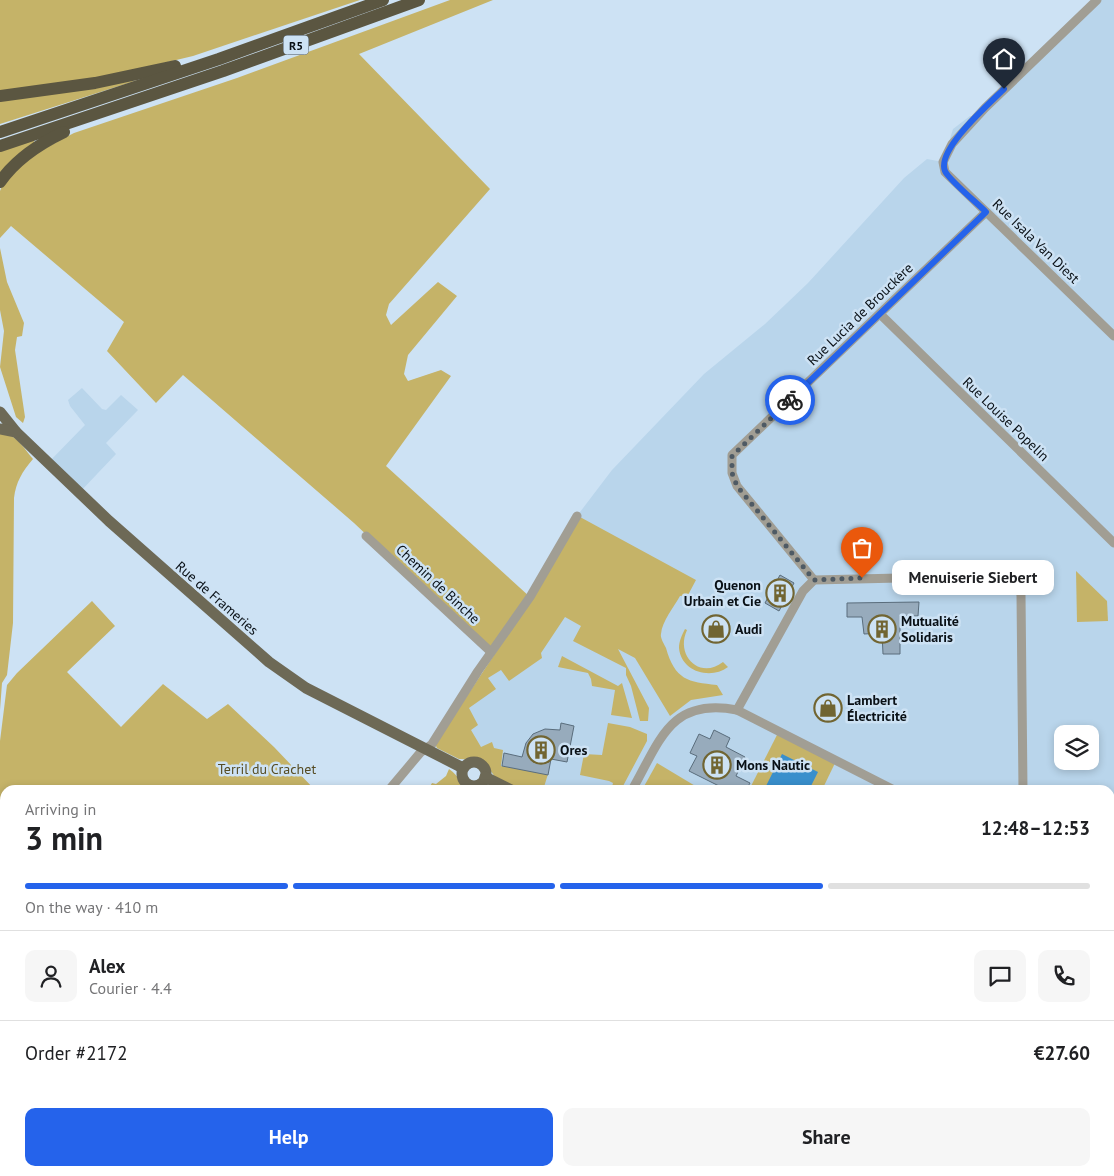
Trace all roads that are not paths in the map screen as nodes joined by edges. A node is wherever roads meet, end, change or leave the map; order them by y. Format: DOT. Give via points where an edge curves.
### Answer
graph roads {
  1 [pos="383,0"];
  2 [pos="419,0"];
  3 [pos="1097,0"];
  4 [pos="219,59"];
  5 [pos="0,96"];
  6 [pos="85,117"];
  7 [pos="0,132"];
  8 [pos="0,146"];
  9 [pos="0,182"];
  10 [pos="986,212"];
  11 [pos="880,314"];
  12 [pos="1114,336"];
  13 [pos="0,412"];
  14 [pos="0,429"];
  15 [pos="16,432"];
  16 [pos="577,516"];
  17 [pos="366,536"];
  18 [pos="1114,543"];
  19 [pos="814,580"];
  20 [pos="491,652"];
  21 [pos="737,710"];
  22 [pos="425,748"];
  23 [pos="463,768"];
  24 [pos="484,780"];
  25 [pos="393,785"];
  26 [pos="470,785"];
  27 [pos="475,785"];
  28 [pos="491,785"];
  29 [pos="498,785"];
  30 [pos="635,785"];
  31 [pos="884,785"];
  32 [pos="1023,785"];
  1 -- 4 [label="highway, R5"];
  2 -- 6 [label="highway, R5" via="301,44"];
  3 -- 10 [label="street, Rue Isala Van Diest" via="952,144 943,162 945,172"];
  4 -- 5 [label="highway" via="203,59 135,76"];
  4 -- 7 [label="highway, R5"];
  6 -- 8 [label="highway, R5"];
  6 -- 9 [label="highway" via="30,151"];
  10 -- 11 [label="street, Rue Lucia de Brouckère"];
  10 -- 12 [label="street, Rue Isala Van Diest"];
  11 -- 18 [label="street, Rue Louise Popelin"];
  11 -- 19 [label="street, Rue Lucia de Brouckère" via="732,456 732,473 737,486"];
  13 -- 15 [label="main road, Rue de Frameries"];
  14 -- 15 [label="main road"];
  15 -- 22 [label="main road, Rue de Frameries" via="122,533 269,662 306,688"];
  16 -- 20 [label="street" via="530,597"];
  17 -- 20 [label="street, Chemin de Binche"];
  19 -- 21 [label="street" via="803,590"];
  19 -- 32 [label="street" via="985,576 1006,577 1017,582 1021,595"];
  20 -- 22 [label="street" via="432,744"];
  21 -- 30 [label="street" via="708,707 686,712 665,733"];
  21 -- 31 [label="street"];
  22 -- 23 [label="main road, Rue de Frameries"];
  22 -- 25 [label="street"];
  23 -- 24 [label="main road" via="467,763 477,762 483,766"];
  23 -- 26 [label="main road" via="461,775 465,783"];
  24 -- 27 [label="main road"];
  24 -- 28 [label="main road"];
  24 -- 29 [label="main road"];
}
